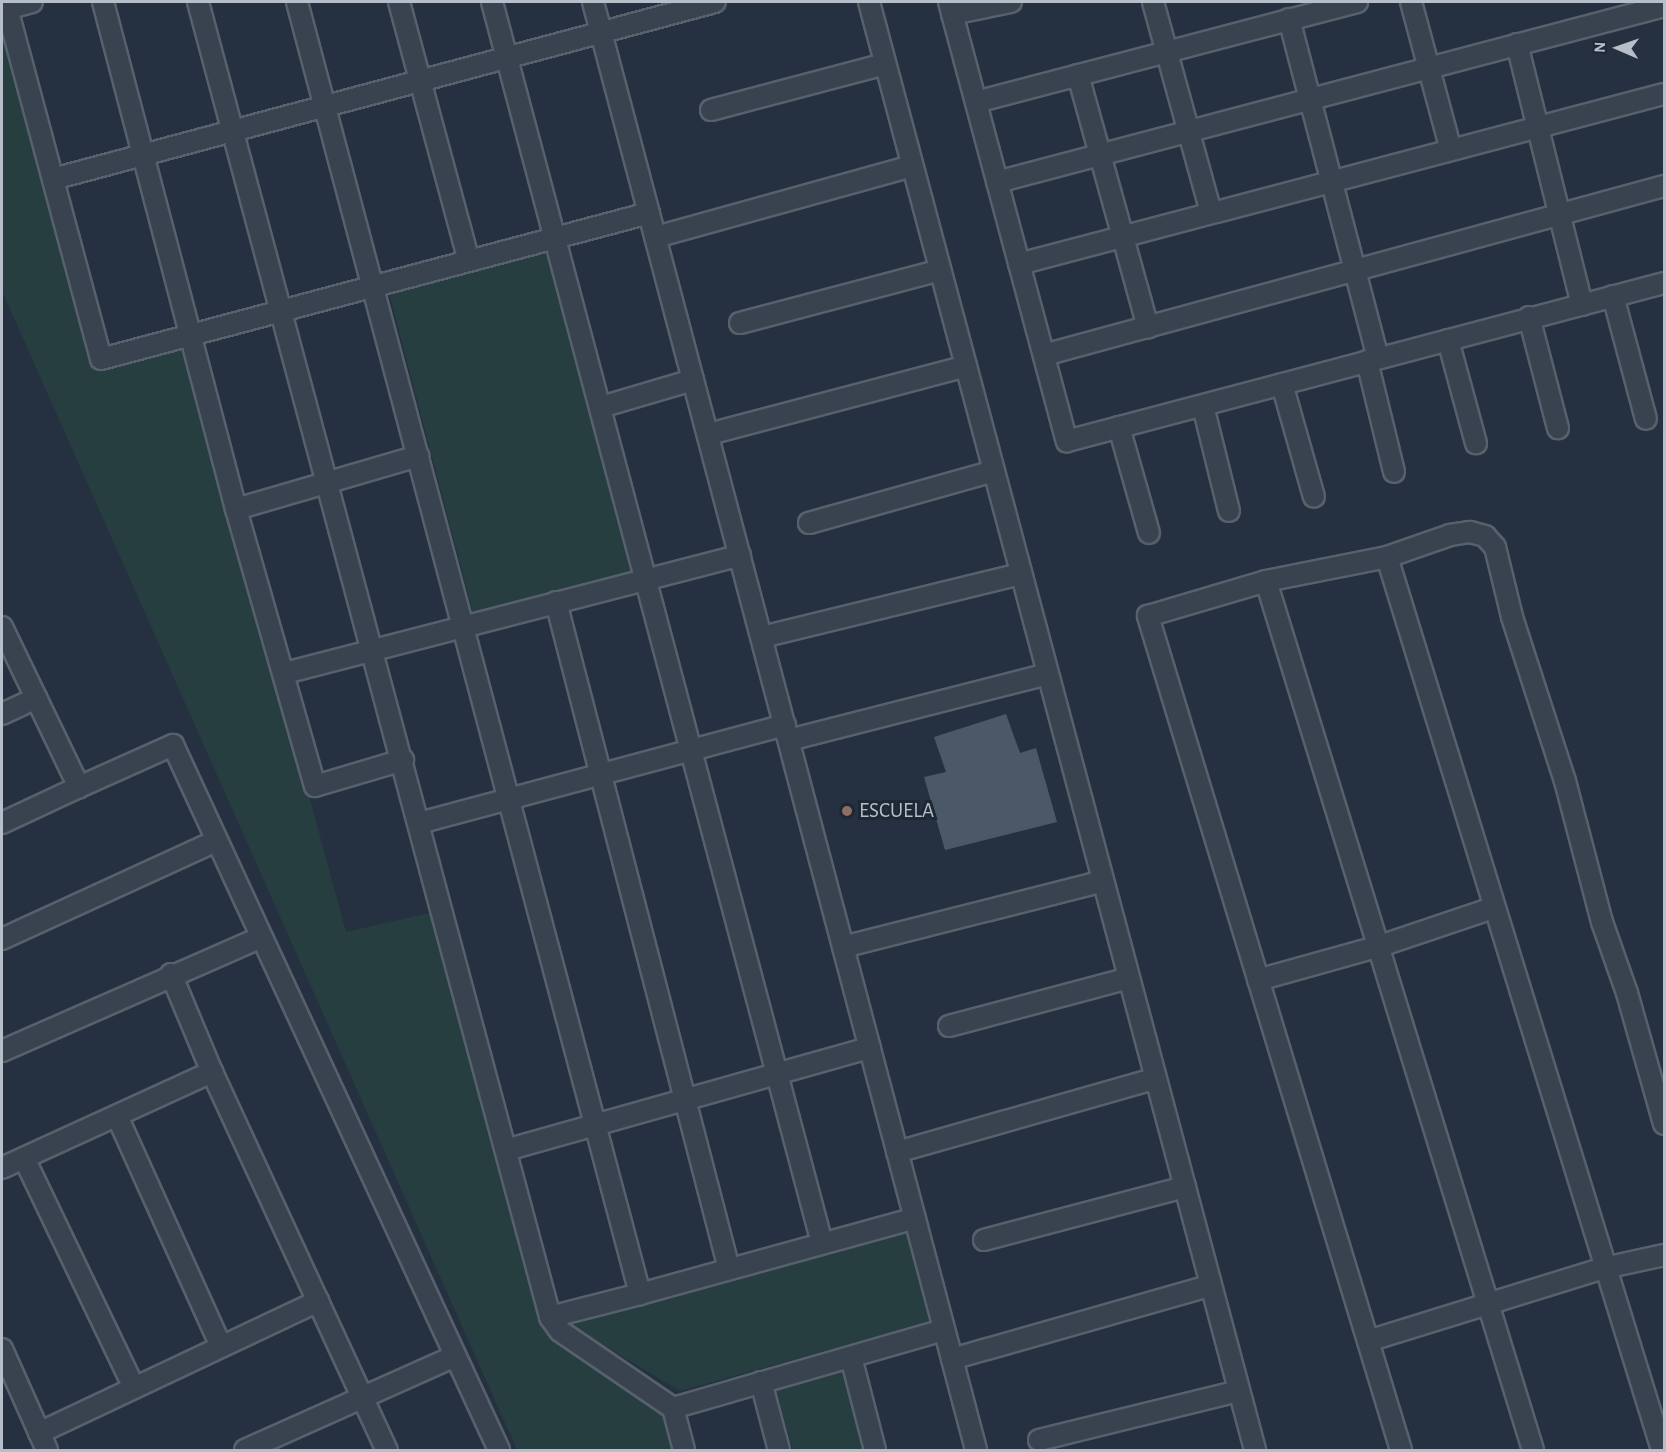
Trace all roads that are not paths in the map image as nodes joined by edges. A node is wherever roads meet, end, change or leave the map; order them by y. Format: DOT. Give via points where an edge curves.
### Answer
graph roads {
  1 [pos="32,2"];
  2 [pos="103,2"];
  3 [pos="198,2"];
  4 [pos="297,2"];
  5 [pos="399,2"];
  6 [pos="492,2"];
  7 [pos="593,2"];
  8 [pos="715,2"];
  9 [pos="868,2"];
  10 [pos="1011,2"];
  11 [pos="1153,2"];
  12 [pos="1357,2"];
  13 [pos="1411,2"];
  14 [pos="671,6"];
  15 [pos="950,8"];
  16 [pos="4,9"];
  17 [pos="1662,9"];
  18 [pos="1288,19"];
  19 [pos="601,31"];
  20 [pos="1517,44"];
  21 [pos="1167,52"];
  22 [pos="507,56"];
  23 [pos="885,64"];
  24 [pos="1429,68"];
  25 [pos="1078,75"];
  26 [pos="420,80"];
  27 [pos="1665,94"];
  28 [pos="1310,99"];
  29 [pos="976,102"];
  30 [pos="326,105"];
  31 [pos="711,110"];
  32 [pos="1538,127"];
  33 [pos="233,130"];
  34 [pos="1190,131"];
  35 [pos="1451,150"];
  36 [pos="144,155"];
  37 [pos="1100,155"];
  38 [pos="912,166"];
  39 [pos="53,179"];
  40 [pos="1332,181"];
  41 [pos="997,182"];
  42 [pos="1665,186"];
  43 [pos="649,213"];
  44 [pos="1211,213"];
  45 [pos="1560,215"];
  46 [pos="1123,236"];
  47 [pos="557,237"];
  48 [pos="656,237"];
  49 [pos="469,261"];
  50 [pos="1019,264"];
  51 [pos="940,270"];
  52 [pos="1355,271"];
  53 [pos="1665,283"];
  54 [pos="374,287"];
  55 [pos="1613,296"];
  56 [pos="1582,304"];
  57 [pos="281,311"];
  58 [pos="1529,317"];
  59 [pos="741,323"];
  60 [pos="1148,327"];
  61 [pos="192,335"];
  62 [pos="1448,340"];
  63 [pos="1044,355"];
  64 [pos="1373,360"];
  65 [pos="966,366"];
  66 [pos="693,380"];
  67 [pos="1282,384"];
  68 [pos="601,406"];
  69 [pos="1203,406"];
  70 [pos="1646,419"];
  71 [pos="1119,427"];
  72 [pos="1558,428"];
  73 [pos="709,434"];
  74 [pos="1476,443"];
  75 [pos="418,456"];
  76 [pos="993,471"];
  77 [pos="1394,472"];
  78 [pos="327,483"];
  79 [pos="1314,497"];
  80 [pos="236,509"];
  81 [pos="1229,511"];
  82 [pos="809,523"];
  83 [pos="1149,533"];
  84 [pos="740,555"];
  85 [pos="1387,557"];
  86 [pos="1021,574"];
  87 [pos="647,579"];
  88 [pos="1266,581"];
  89 [pos="556,602"];
  90 [pos="463,626"];
  91 [pos="2,627"];
  92 [pos="762,637"];
  93 [pos="372,649"];
  94 [pos="285,673"];
  95 [pos="1048,675"];
  96 [pos="36,698"];
  97 [pos="2,714"];
  98 [pos="787,733"];
  99 [pos="692,750"];
  100 [pos="403,760"];
  101 [pos="600,774"];
  102 [pos="79,787"];
  103 [pos="509,799"];
  104 [pos="2,823"];
  105 [pos="419,823"];
  106 [pos="216,841"];
  107 [pos="1103,881"];
  108 [pos="1493,908"];
  109 [pos="260,938"];
  110 [pos="2,939"];
  111 [pos="1380,946"];
  112 [pos="843,947"];
  113 [pos="171,974"];
  114 [pos="1129,978"];
  115 [pos="1258,980"];
  116 [pos="948,1026"];
  117 [pos="870,1047"];
  118 [pos="2,1051"];
  119 [pos="212,1072"];
  120 [pos="777,1074"];
  121 [pos="1156,1078"];
  122 [pos="685,1100"];
  123 [pos="117,1116"];
  124 [pos="1665,1124"];
  125 [pos="596,1125"];
  126 [pos="506,1150"];
  127 [pos="897,1152"];
  128 [pos="24,1158"];
  129 [pos="2,1168"];
  130 [pos="1185,1187"];
  131 [pos="915,1218"];
  132 [pos="984,1240"];
  133 [pos="822,1243"];
  134 [pos="1665,1255"];
  135 [pos="1604,1268"];
  136 [pos="729,1269"];
  137 [pos="1211,1285"];
  138 [pos="640,1294"];
  139 [pos="318,1301"];
  140 [pos="1488,1304"];
  141 [pos="550,1317"];
  142 [pos="944,1330"];
  143 [pos="1368,1341"];
  144 [pos="221,1346"];
  145 [pos="2,1349"];
  146 [pos="455,1356"];
  147 [pos="851,1357"];
  148 [pos="952,1359"];
  149 [pos="761,1382"];
  150 [pos="133,1386"];
  151 [pos="1239,1391"];
  152 [pos="363,1398"];
  153 [pos="673,1408"];
  154 [pos="1039,1440"];
  155 [pos="43,1442"];
  156 [pos="246,1450"];
  157 [pos="387,1450"];
  158 [pos="499,1450"];
  159 [pos="684,1450"];
  160 [pos="779,1450"];
  161 [pos="874,1450"];
  162 [pos="976,1450"];
  163 [pos="1255,1450"];
  164 [pos="1401,1450"];
  165 [pos="1533,1450"];
  166 [pos="1662,1450"];
  1 -- 16 [label="street"];
  2 -- 36 [label="street"];
  3 -- 33 [label="street"];
  4 -- 30 [label="street"];
  5 -- 26 [label="street"];
  6 -- 22 [label="street"];
  7 -- 19 [label="street"];
  8 -- 14 [label="street"];
  9 -- 23 [label="street"];
  10 -- 15 [label="street"];
  11 -- 21 [label="street"];
  12 -- 18 [label="street"];
  13 -- 24 [label="street"];
  14 -- 19 [label="street"];
  15 -- 29 [label="street"];
  16 -- 39 [label="street"];
  17 -- 20 [label="street"];
  18 -- 21 [label="street"];
  18 -- 28 [label="street"];
  19 -- 22 [label="street"];
  19 -- 43 [label="street"];
  20 -- 24 [label="street"];
  20 -- 32 [label="street"];
  21 -- 25 [label="street"];
  21 -- 34 [label="street"];
  22 -- 26 [label="street"];
  22 -- 47 [label="street"];
  23 -- 31 [label="street"];
  23 -- 38 [label="street"];
  24 -- 28 [label="street"];
  24 -- 35 [label="street"];
  25 -- 29 [label="street"];
  25 -- 37 [label="street"];
  26 -- 30 [label="street"];
  26 -- 49 [label="street"];
  27 -- 32 [label="street"];
  28 -- 34 [label="street"];
  28 -- 40 [label="street"];
  29 -- 41 [label="street"];
  30 -- 33 [label="street"];
  30 -- 54 [label="street"];
  32 -- 35 [label="street"];
  32 -- 45 [label="street"];
  33 -- 36 [label="street"];
  33 -- 57 [label="street"];
  34 -- 37 [label="street"];
  34 -- 44 [label="street"];
  35 -- 40 [label="street"];
  36 -- 39 [label="street"];
  36 -- 61 [label="street"];
  37 -- 41 [label="street"];
  37 -- 46 [label="street"];
  38 -- 48 [label="street"];
  38 -- 51 [label="street"];
  39 -- 61 [label="street" via="101,359"];
  40 -- 44 [label="street"];
  40 -- 52 [label="street"];
  41 -- 50 [label="street"];
  42 -- 45 [label="street"];
  43 -- 47 [label="street"];
  43 -- 48 [label="street"];
  44 -- 46 [label="street"];
  45 -- 52 [label="street"];
  45 -- 56 [label="street"];
  46 -- 50 [label="street"];
  46 -- 60 [label="street"];
  47 -- 49 [label="street"];
  47 -- 68 [label="street"];
  48 -- 66 [label="street"];
  49 -- 54 [label="street"];
  50 -- 63 [label="street"];
  51 -- 59 [label="street"];
  51 -- 65 [label="street"];
  52 -- 60 [label="street"];
  52 -- 64 [label="street"];
  53 -- 55 [label="street"];
  54 -- 57 [label="street"];
  54 -- 75 [label="street"];
  55 -- 56 [label="street"];
  55 -- 70 [label="street"];
  56 -- 58 [label="street"];
  57 -- 61 [label="street"];
  57 -- 78 [label="street"];
  58 -- 62 [label="street"];
  58 -- 72 [label="street"];
  60 -- 63 [label="street"];
  61 -- 80 [label="street"];
  62 -- 64 [label="street"];
  62 -- 74 [label="street"];
  63 -- 71 [label="street" via="1067,441"];
  64 -- 67 [label="street"];
  64 -- 77 [label="street"];
  65 -- 73 [label="street"];
  65 -- 76 [label="street"];
  66 -- 68 [label="street"];
  66 -- 73 [label="street"];
  67 -- 69 [label="street"];
  67 -- 79 [label="street"];
  68 -- 87 [label="street"];
  69 -- 71 [label="street"];
  69 -- 81 [label="street"];
  71 -- 83 [label="street"];
  73 -- 84 [label="street"];
  75 -- 78 [label="street"];
  75 -- 90 [label="street"];
  76 -- 82 [label="street"];
  76 -- 86 [label="street"];
  78 -- 80 [label="street"];
  78 -- 93 [label="street"];
  80 -- 94 [label="street"];
  84 -- 87 [label="street"];
  84 -- 92 [label="street"];
  85 -- 88 [label="street"];
  85 -- 108 [label="street"];
  85 -- 124 [label="street" via="1470,532 1485,536 1495,547 1512,617 1565,780 1602,922"];
  86 -- 92 [label="street"];
  86 -- 95 [label="street"];
  87 -- 89 [label="street"];
  87 -- 99 [label="street"];
  88 -- 111 [label="street"];
  88 -- 115 [label="street" via="1148,616"];
  89 -- 90 [label="street"];
  89 -- 101 [label="street"];
  90 -- 93 [label="street"];
  90 -- 103 [label="street"];
  91 -- 96 [label="street"];
  92 -- 98 [label="street"];
  93 -- 94 [label="street"];
  93 -- 100 [label="street"];
  94 -- 100 [label="street" via="315,786"];
  95 -- 98 [label="street"];
  95 -- 107 [label="street"];
  96 -- 97 [label="street"];
  96 -- 102 [label="street"];
  98 -- 99 [label="street"];
  98 -- 112 [label="street"];
  99 -- 101 [label="street"];
  99 -- 120 [label="street"];
  100 -- 105 [label="street"];
  101 -- 103 [label="street"];
  101 -- 122 [label="street"];
  102 -- 104 [label="street"];
  102 -- 106 [label="street" via="173,745"];
  103 -- 105 [label="street"];
  103 -- 125 [label="street"];
  105 -- 126 [label="street"];
  106 -- 109 [label="street"];
  106 -- 110 [label="street"];
  107 -- 112 [label="street"];
  107 -- 114 [label="street"];
  108 -- 111 [label="street"];
  108 -- 135 [label="street"];
  109 -- 113 [label="street"];
  109 -- 146 [label="street"];
  111 -- 115 [label="street"];
  111 -- 140 [label="street"];
  112 -- 117 [label="street"];
  113 -- 118 [label="street"];
  113 -- 119 [label="street"];
  114 -- 116 [label="street"];
  114 -- 121 [label="street"];
  115 -- 143 [label="street"];
  117 -- 120 [label="street"];
  117 -- 127 [label="street"];
  119 -- 123 [label="street"];
  119 -- 139 [label="street"];
  120 -- 122 [label="street"];
  120 -- 133 [label="street"];
  121 -- 127 [label="street"];
  121 -- 130 [label="street"];
  122 -- 125 [label="street"];
  122 -- 136 [label="street"];
  123 -- 128 [label="street"];
  123 -- 144 [label="street"];
  125 -- 126 [label="street"];
  125 -- 138 [label="street"];
  126 -- 141 [label="street"];
  127 -- 131 [label="street"];
  128 -- 129 [label="street"];
  128 -- 150 [label="street"];
  130 -- 132 [label="street"];
  130 -- 137 [label="street"];
  131 -- 133 [label="street"];
  131 -- 142 [label="street"];
  133 -- 136 [label="street"];
  134 -- 135 [label="street"];
  135 -- 140 [label="street"];
  135 -- 166 [label="street"];
  136 -- 138 [label="street"];
  137 -- 148 [label="street"];
  137 -- 151 [label="street"];
  138 -- 141 [label="street"];
  139 -- 144 [label="street"];
  139 -- 152 [label="street"];
  140 -- 143 [label="street"];
  140 -- 165 [label="street"];
  141 -- 153 [label="street" via="560,1331"];
  142 -- 147 [label="street"];
  142 -- 148 [label="street"];
  143 -- 164 [label="street"];
  144 -- 150 [label="street"];
  145 -- 155 [label="street"];
  146 -- 152 [label="street"];
  146 -- 158 [label="street"];
  147 -- 149 [label="street"];
  147 -- 161 [label="street"];
  148 -- 162 [label="street"];
  149 -- 153 [label="street"];
  149 -- 160 [label="street"];
  150 -- 155 [label="street"];
  151 -- 154 [label="street"];
  151 -- 163 [label="street"];
  152 -- 156 [label="street"];
  152 -- 157 [label="street"];
  153 -- 159 [label="street"];
}
